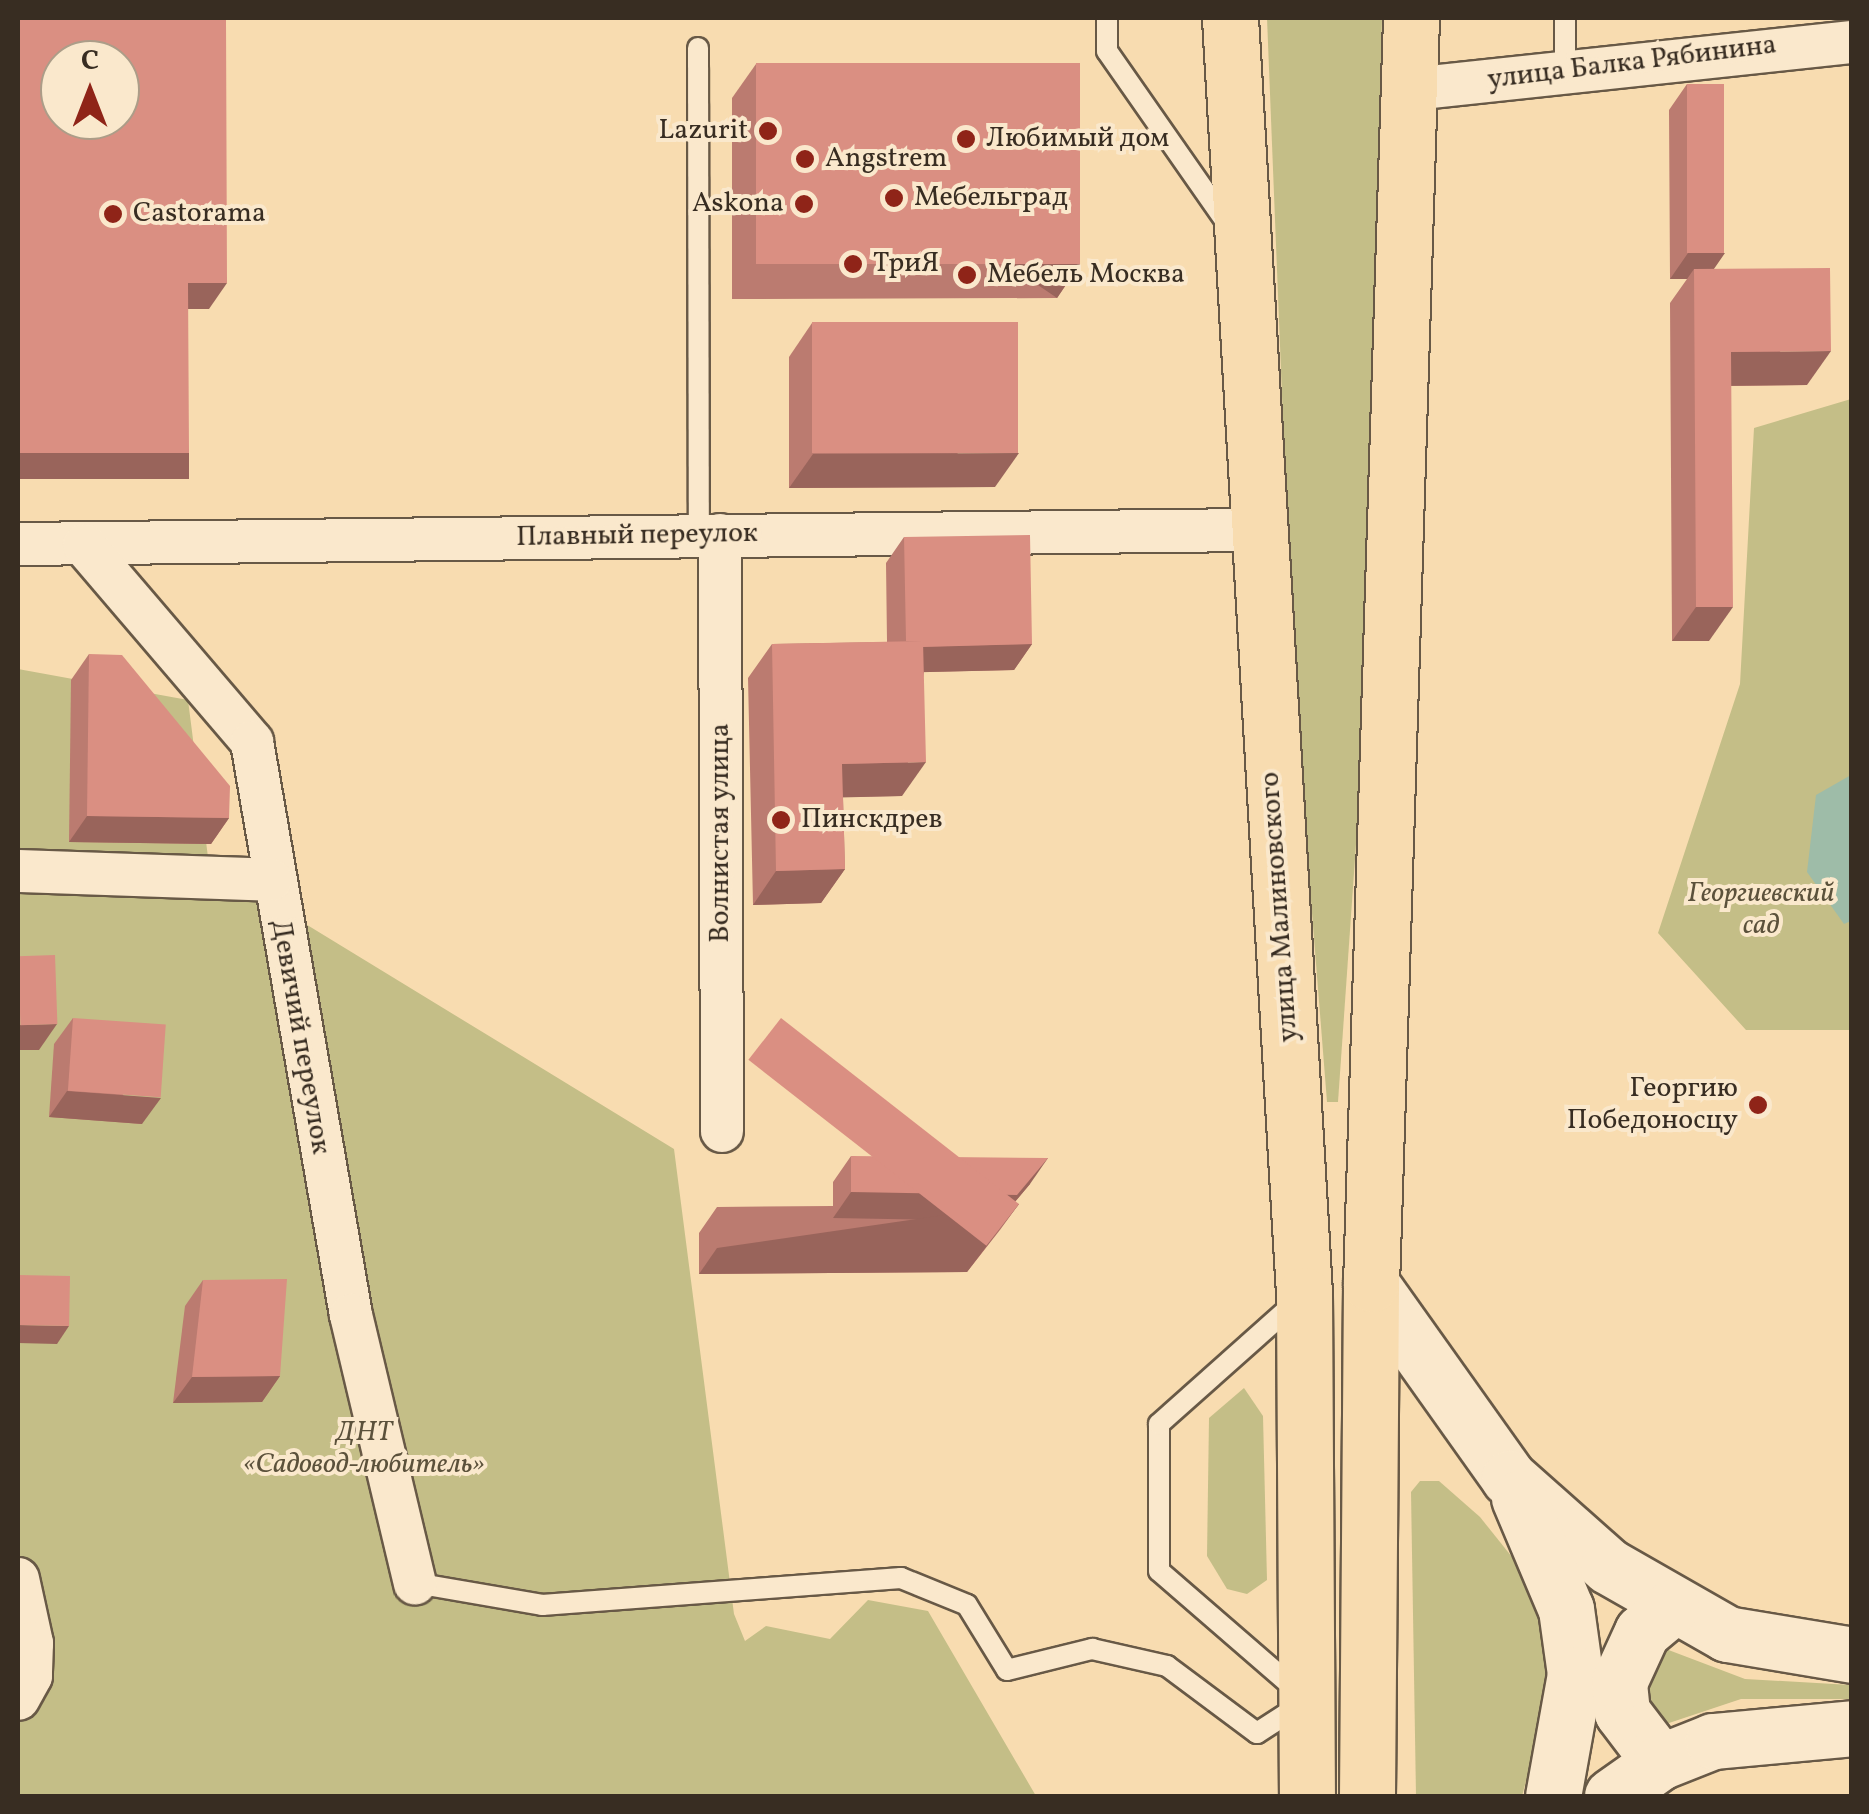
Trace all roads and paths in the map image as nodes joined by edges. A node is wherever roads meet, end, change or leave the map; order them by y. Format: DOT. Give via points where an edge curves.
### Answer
graph roads {
  1 [pos="1107,18"];
  2 [pos="1230,18"];
  3 [pos="1412,18"];
  4 [pos="1566,18"];
  5 [pos="1852,42"];
  6 [pos="698,48"];
  7 [pos="1565,75"];
  8 [pos="1412,88"];
  9 [pos="1237,237"];
  10 [pos="1256,530"];
  11 [pos="709,535"];
  12 [pos="18,544"];
  13 [pos="84,544"];
  14 [pos="18,871"];
  15 [pos="271,880"];
  16 [pos="722,1131"];
  17 [pos="1370,1284"];
  18 [pos="1304,1295"];
  19 [pos="1509,1478"];
  20 [pos="18,1579"];
  21 [pos="416,1583"];
  22 [pos="1671,1608"];
  23 [pos="1852,1655"];
  24 [pos="18,1700"];
  25 [pos="1308,1700"];
  26 [pos="1852,1728"];
  27 [pos="1660,1762"];
  28 [pos="1307,1796"];
  29 [pos="1368,1796"];
  30 [pos="1553,1796"];
  31 [pos="1612,1796"];
  1 -- 9 [label="lane" via="1107,51"];
  2 -- 9 [label="highway, улица Малиновского"];
  3 -- 8 [label="highway"];
  4 -- 7 [label="lane"];
  5 -- 7 [label="street, улица Балка Рябинина" via="1741,48"];
  6 -- 11 [label="lane"];
  7 -- 8 [label="street, улица Балка Рябинина"];
  8 -- 17 [label="highway"];
  9 -- 10 [label="highway, улица Малиновского"];
  10 -- 11 [label="street, Плавный переулок"];
  10 -- 18 [label="highway, улица Малиновского"];
  11 -- 13 [label="street, Плавный переулок"];
  11 -- 16 [label="street, Волнистая улица"];
  12 -- 13 [label="street, Плавный переулок"];
  13 -- 15 [label="street, Девичий переулок" via="252,742"];
  14 -- 15 [label="street"];
  15 -- 21 [label="street, Девичий переулок" via="351,1315"];
  17 -- 19 [label="main road"];
  17 -- 29 [label="highway"];
  18 -- 25 [label="highway, улица Малиновского"];
  18 -- 25 [label="lane" via="1159,1424 1159,1571"];
  19 -- 22 [label="main road"];
  19 -- 30 [label="main road" via="1566,1609 1575,1674"];
  20 -- 24 [label="street" via="32,1643 31,1676"];
  21 -- 25 [label="lane" via="542,1605 902,1578 967,1606 1007,1670 1092,1649 1167,1666 1257,1733"];
  22 -- 23 [label="main road" via="1778,1648"];
  22 -- 27 [label="main road" via="1642,1632 1619,1682 1622,1712"];
  25 -- 28 [label="highway, улица Малиновского"];
  26 -- 27 [label="main road" via="1788,1727"];
  27 -- 31 [label="main road"];
}
